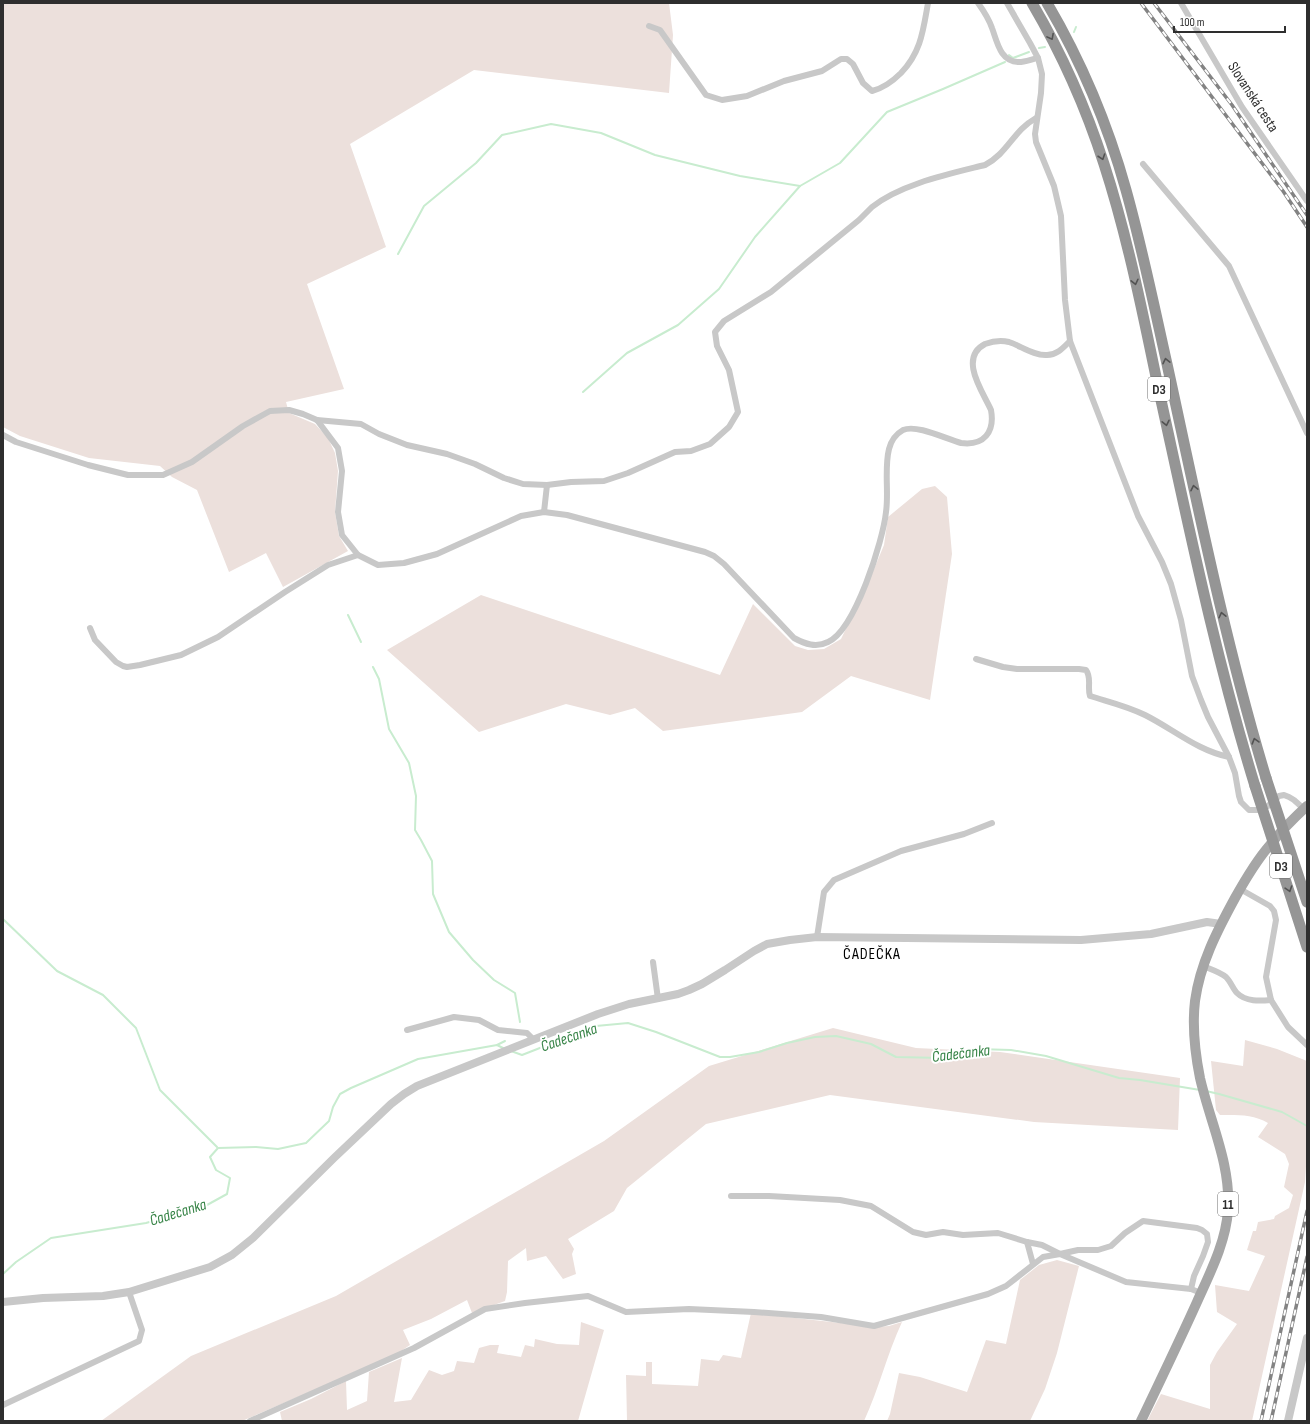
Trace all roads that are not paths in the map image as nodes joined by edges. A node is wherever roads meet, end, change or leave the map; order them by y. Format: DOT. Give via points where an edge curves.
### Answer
graph roads {
  1 [pos="928,3"];
  2 [pos="978,3"];
  3 [pos="1007,3"];
  4 [pos="1032,3"];
  5 [pos="1047,3"];
  6 [pos="1181,3"];
  7 [pos="649,26"];
  8 [pos="1038,58"];
  9 [pos="1036,118"];
  10 [pos="1143,164"];
  11 [pos="1307,201"];
  12 [pos="1070,341"];
  13 [pos="317,420"];
  14 [pos="1307,433"];
  15 [pos="3,435"];
  16 [pos="547,485"];
  17 [pos="544,512"];
  18 [pos="358,555"];
  19 [pos="90,628"];
  20 [pos="976,659"];
  21 [pos="1229,757"];
  22 [pos="1305,807"];
  23 [pos="992,823"];
  24 [pos="1240,888"];
  25 [pos="1307,902"];
  26 [pos="1221,924"];
  27 [pos="817,936"];
  28 [pos="1307,947"];
  29 [pos="653,962"];
  30 [pos="1203,966"];
  31 [pos="658,999"];
  32 [pos="1271,1000"];
  33 [pos="407,1030"];
  34 [pos="533,1039"];
  35 [pos="1307,1045"];
  36 [pos="731,1196"];
  37 [pos="1027,1242"];
  38 [pos="1060,1254"];
  39 [pos="1033,1264"];
  40 [pos="1191,1289"];
  41 [pos="129,1292"];
  42 [pos="1201,1293"];
  43 [pos="3,1302"];
  44 [pos="1307,1338"];
  45 [pos="3,1405"];
  46 [pos="250,1421"];
  47 [pos="1141,1421"];
  48 [pos="1288,1421"];
  1 -- 7 [label="street" via="916,54 897,78 883,88 872,91 863,84 853,64 847,59 841,59 822,71 747,96 722,100 706,95 660,30"];
  2 -- 8 [label="street" via="1004,56 1019,62"];
  3 -- 8 [label="street"];
  4 -- 28 [label="highway, D3, one-way, bridge" via="1075,86 1113,191 1210,621 1235,719"];
  25 -- 5 [label="highway, D3, one-way, bridge" via="1252,731 1221,610 1126,189 1095,100"];
  6 -- 11 [label="street, Slovanská cesta" via="1242,107"];
  8 -- 9 [label="street" via="1042,74 1042,93"];
  9 -- 12 [label="street" via="1036,142 1054,186 1061,216 1065,300"];
  9 -- 16 [label="street" via="1017,133 1002,153 985,165 917,184 881,201 771,292 724,321 715,332 717,346 729,370 738,412 729,427 710,444 691,451 675,452 604,481"];
  10 -- 14 [label="street" via="1229,266"];
  12 -- 17 [label="street" via="1058,352 1049,355 1037,354 1001,341 986,344 978,350 973,360 973,373 992,416 989,433 980,441 961,443 918,428 903,430 896,435 888,452 886,511 876,558 845,626 838,636 821,645 806,644 794,638 714,556"];
  12 -- 21 [label="street" via="1135,509 1171,584 1182,620 1192,676 1208,717"];
  13 -- 15 [label="street" via="289,410 270,411 243,426 192,462 163,475 128,475 16,442"];
  13 -- 16 [label="street" via="361,424 407,445 446,454 504,478 523,484"];
  13 -- 18 [label="street" via="338,448 342,471 338,512 342,535"];
  16 -- 17 [label="street"];
  17 -- 18 [label="street" via="521,516 437,554 404,564 378,565"];
  18 -- 19 [label="street" via="328,565 218,637 181,655 140,666 123,666 95,640"];
  20 -- 21 [label="street" via="1010,669 1086,670 1089,675 1090,696 1133,709 1208,751"];
  21 -- 22 [label="street" via="1241,802 1250,810 1259,810 1284,795"];
  22 -- 24 [label="main road, 11" via="1270,844"];
  23 -- 27 [label="street" via="964,834 901,851 834,880 824,892"];
  24 -- 26 [label="main road, 11"];
  24 -- 32 [label="street" via="1270,906 1274,912 1276,920 1266,976"];
  26 -- 27 [label="street" via="1207,922 1152,934 1081,940"];
  26 -- 30 [label="main road, 11"];
  27 -- 31 [label="street" via="768,944 754,950 702,984"];
  29 -- 31 [label="street"];
  30 -- 32 [label="street" via="1226,978 1245,999"];
  30 -- 42 [label="main road, 11" via="1197,989 1194,1020 1196,1052 1201,1081 1226,1173 1228,1212 1218,1252"];
  31 -- 34 [label="street" via="629,1004"];
  32 -- 35 [label="street" via="1288,1027"];
  33 -- 34 [label="street" via="454,1018 479,1020 498,1030 527,1033"];
  34 -- 41 [label="street" via="417,1086 404,1094 232,1256 210,1267"];
  36 -- 37 [label="street" via="840,1200 871,1206 913,1232 926,1235 943,1232 963,1235 998,1234"];
  37 -- 38 [label="street" via="1042,1245"];
  37 -- 39 [label="street"];
  38 -- 39 [label="street" via="1043,1257"];
  38 -- 40 [label="street" via="1126,1282"];
  38 -- 40 [label="street" via="1111,1246 1142,1221 1196,1228 1207,1234 1208,1242"];
  39 -- 46 [label="street" via="1006,1286 988,1294 874,1326 821,1317 746,1311 689,1309 626,1312 588,1296 484,1309 414,1348"];
  40 -- 42 [label="street"];
  41 -- 43 [label="street"];
  41 -- 45 [label="street" via="142,1330 139,1341"];
  42 -- 47 [label="main road, 11"];
  44 -- 48 [label="street"];
}
